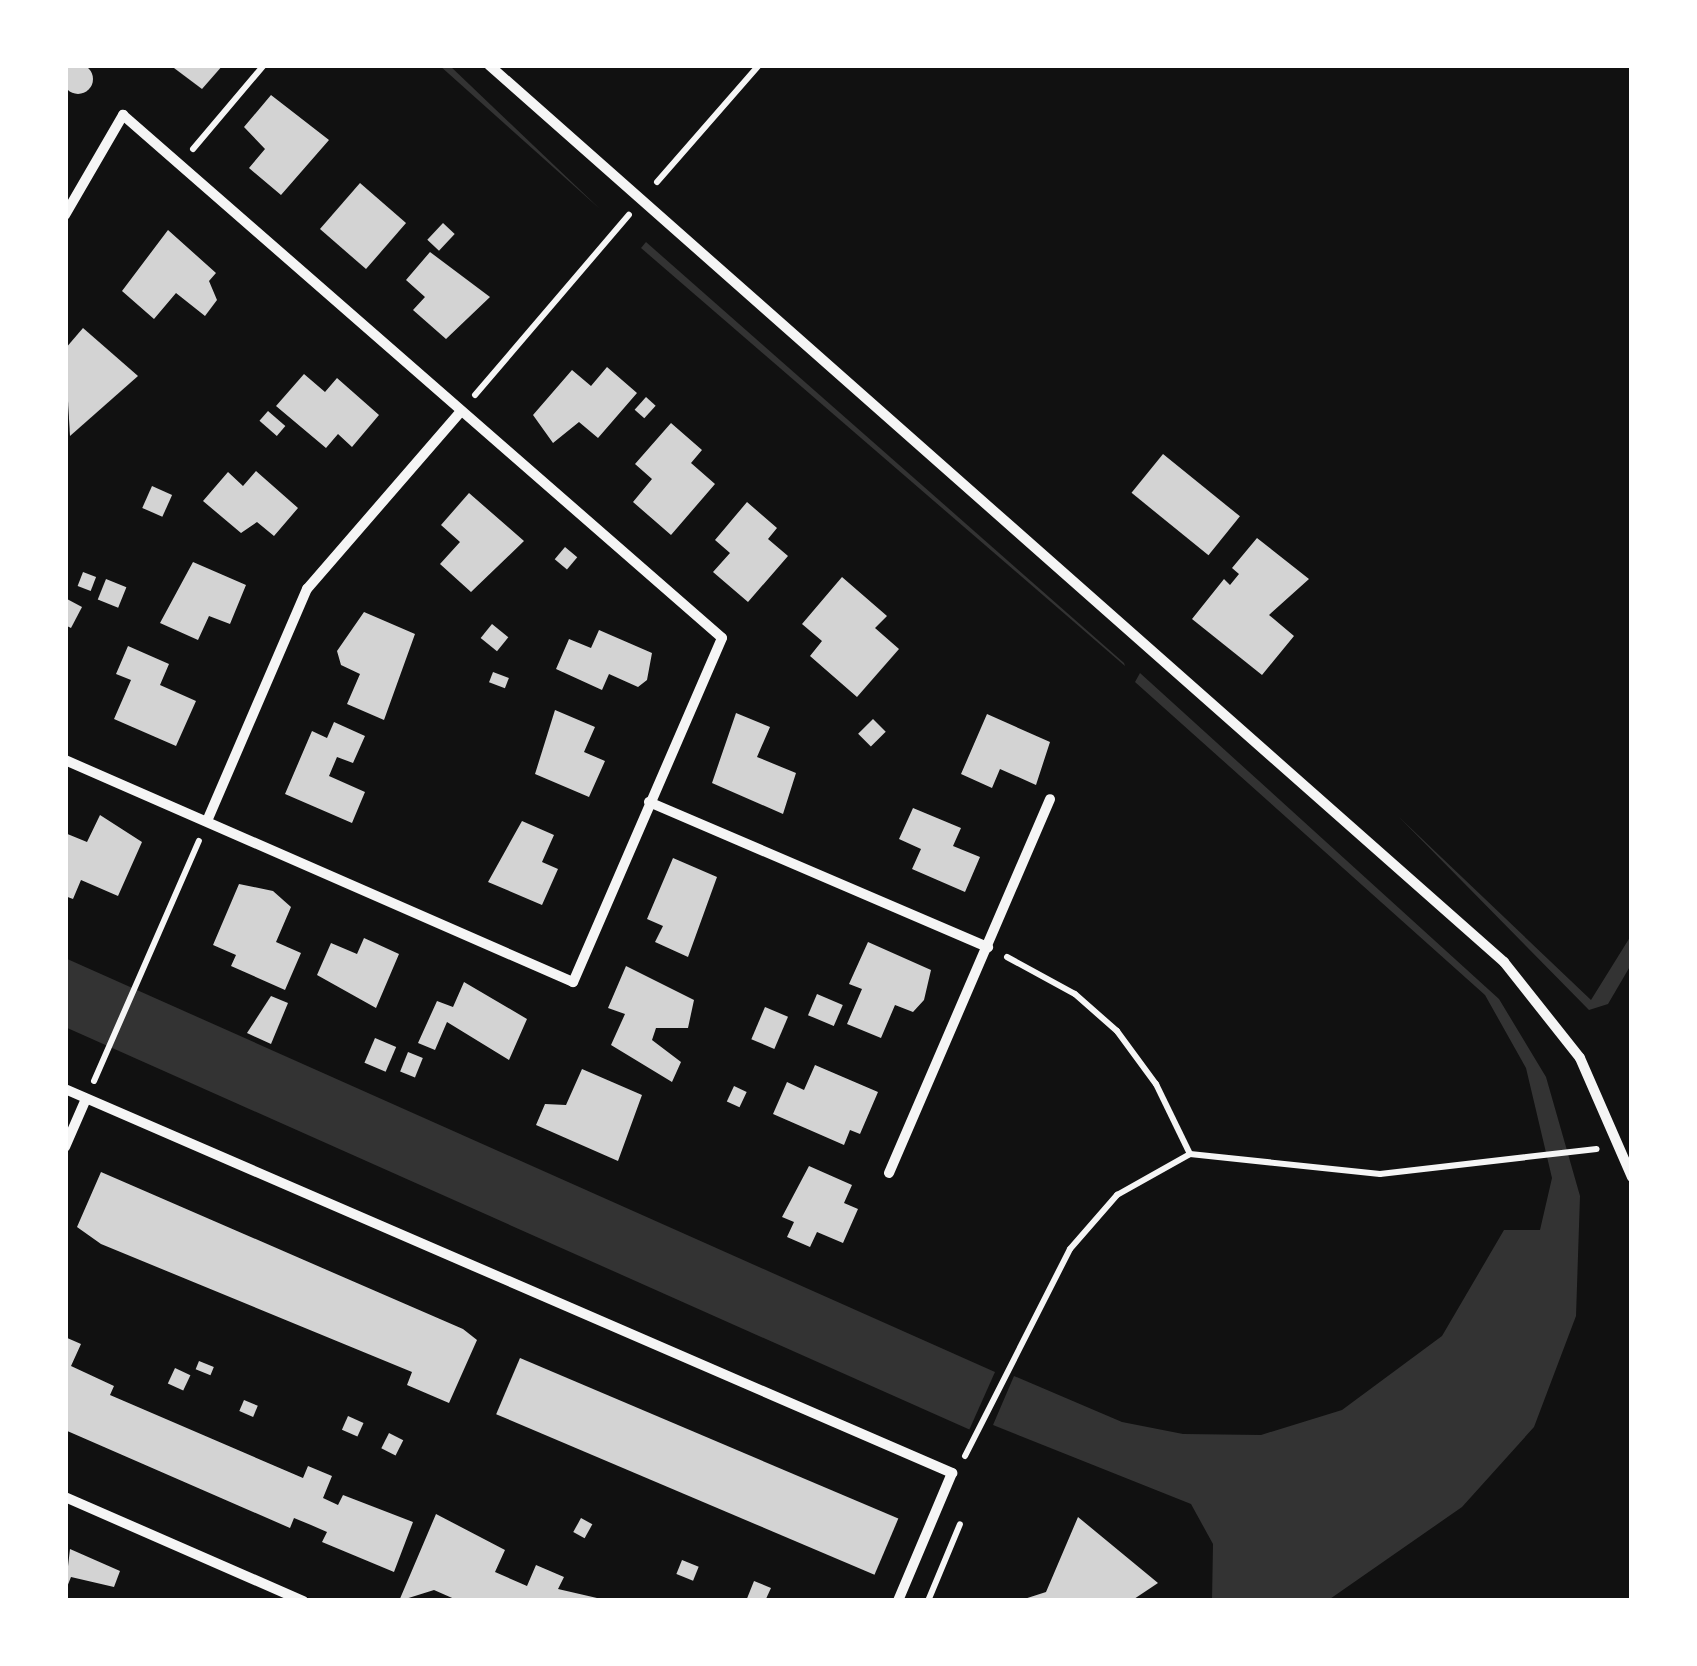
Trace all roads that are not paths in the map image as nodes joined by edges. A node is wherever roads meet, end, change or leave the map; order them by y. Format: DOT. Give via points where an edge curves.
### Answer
graph roads {
  1 [pos="489,65"];
  2 [pos="65,215"];
  3 [pos="461,411"];
  4 [pos="65,760"];
  5 [pos="1050,799"];
  6 [pos="649,802"];
  7 [pos="208,821"];
  8 [pos="988,947"];
  9 [pos="65,1090"];
  10 [pos="86,1098"];
  11 [pos="65,1147"];
  12 [pos="889,1173"];
  13 [pos="1632,1177"];
  14 [pos="65,1496"];
  15 [pos="303,1601"];
  16 [pos="898,1601"];
  1 -- 13 [label="street" via="1504,962 1580,1058"];
  2 -- 3 [label="street" via="123,114"];
  3 -- 6 [label="street" via="722,638"];
  3 -- 7 [label="street" via="307,589"];
  4 -- 7 [label="street"];
  5 -- 8 [label="street"];
  6 -- 7 [label="street" via="573,982"];
  6 -- 8 [label="street"];
  8 -- 12 [label="street"];
  9 -- 10 [label="street"];
  10 -- 11 [label="street"];
  10 -- 16 [label="street" via="952,1473"];
  14 -- 15 [label="street"];
}
